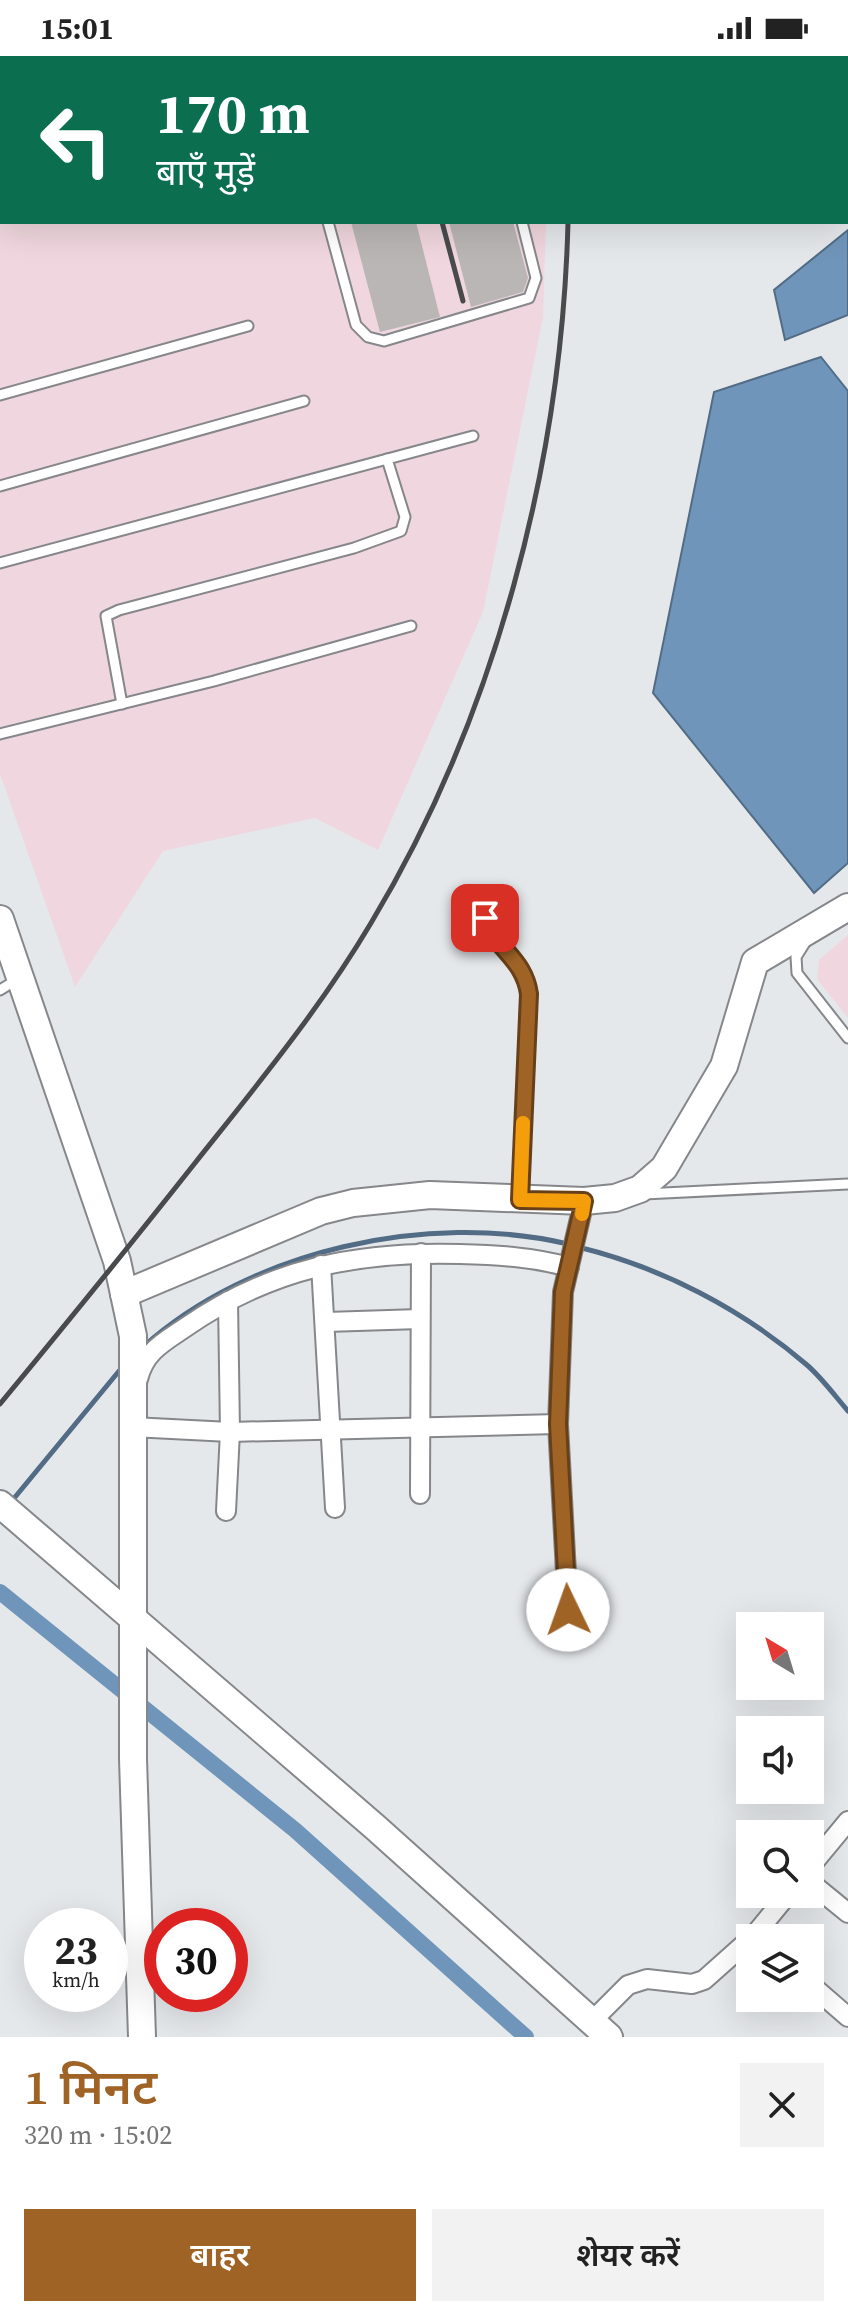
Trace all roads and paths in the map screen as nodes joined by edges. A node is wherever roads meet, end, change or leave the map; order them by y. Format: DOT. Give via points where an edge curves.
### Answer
graph roads {
  1 [pos="329,224"];
  2 [pos="522,224"];
  3 [pos="248,326"];
  4 [pos="0,395"];
  5 [pos="304,401"];
  6 [pos="473,436"];
  7 [pos="387,459"];
  8 [pos="0,486"];
  9 [pos="0,563"];
  10 [pos="411,626"];
  11 [pos="122,704"];
  12 [pos="0,734"];
  13 [pos="488,905"];
  14 [pos="848,907"];
  15 [pos="0,919"];
  16 [pos="817,925"];
  17 [pos="10,984"];
  18 [pos="848,1038"];
  19 [pos="848,1184"];
  20 [pos="629,1195"];
  21 [pos="520,1200"];
  22 [pos="584,1201"];
  23 [pos="421,1253"];
  24 [pos="570,1261"];
  25 [pos="321,1265"];
  26 [pos="124,1294"];
  27 [pos="228,1301"];
  28 [pos="420,1319"];
  29 [pos="326,1322"];
  30 [pos="134,1385"];
  31 [pos="558,1424"];
  32 [pos="132,1427"];
  33 [pos="420,1428"];
  34 [pos="328,1429"];
  35 [pos="230,1432"];
  36 [pos="420,1494"];
  37 [pos="335,1508"];
  38 [pos="226,1511"];
  39 [pos="9,1512"];
  40 [pos="568,1610"];
  41 [pos="132,1632"];
  42 [pos="848,1821"];
  43 [pos="824,1850"];
  44 [pos="824,1893"];
  45 [pos="777,1908"];
  46 [pos="848,1913"];
  47 [pos="765,1924"];
  48 [pos="736,1953"];
  49 [pos="824,1996"];
  50 [pos="848,2017"];
  51 [pos="600,2029"];
  52 [pos="142,2037"];
  1 -- 2 [label="lane" via="356,325 368,337 384,341 529,298 536,278"];
  3 -- 4 [label="lane"];
  5 -- 8 [label="lane"];
  6 -- 7 [label="lane"];
  7 -- 9 [label="lane"];
  7 -- 11 [label="lane" via="405,517 401,531 106,616"];
  10 -- 11 [label="lane"];
  11 -- 12 [label="lane"];
  13 -- 21 [label="lane" via="486,923 518,963 529,994"];
  14 -- 16 [label="street"];
  15 -- 17 [label="street"];
  16 -- 18 [label="lane" via="796,957 797,973"];
  16 -- 20 [label="street" via="755,962 736,1034 708,1097 664,1168"];
  17 -- 26 [label="street" via="117,1261"];
  19 -- 20 [label="lane"];
  20 -- 22 [label="street"];
  21 -- 22 [label="street"];
  21 -- 26 [label="street" via="430,1195 353,1203 321,1211"];
  22 -- 24 [label="street"];
  23 -- 24 [label="street"];
  23 -- 25 [label="street"];
  23 -- 28 [label="street"];
  24 -- 31 [label="street" via="563,1292"];
  25 -- 27 [label="street"];
  25 -- 29 [label="street"];
  26 -- 30 [label="street" via="133,1336"];
  27 -- 30 [label="street" via="149,1354"];
  27 -- 35 [label="street"];
  28 -- 29 [label="street"];
  28 -- 33 [label="street"];
  29 -- 34 [label="street"];
  30 -- 32 [label="street"];
  31 -- 33 [label="street"];
  31 -- 40 [label="street"];
  32 -- 35 [label="street"];
  32 -- 41 [label="street"];
  33 -- 34 [label="street"];
  33 -- 36 [label="street"];
  34 -- 35 [label="street"];
  34 -- 37 [label="street"];
  35 -- 38 [label="street"];
  39 -- 41 [label="street"];
  41 -- 51 [label="street" via="375,1827"];
  41 -- 52 [label="street"];
  42 -- 43 [label="street"];
  44 -- 46 [label="street"];
  45 -- 47 [label="street"];
  48 -- 51 [label="street" via="692,1984 647,1979 628,1985"];
  49 -- 50 [label="street"];
}
